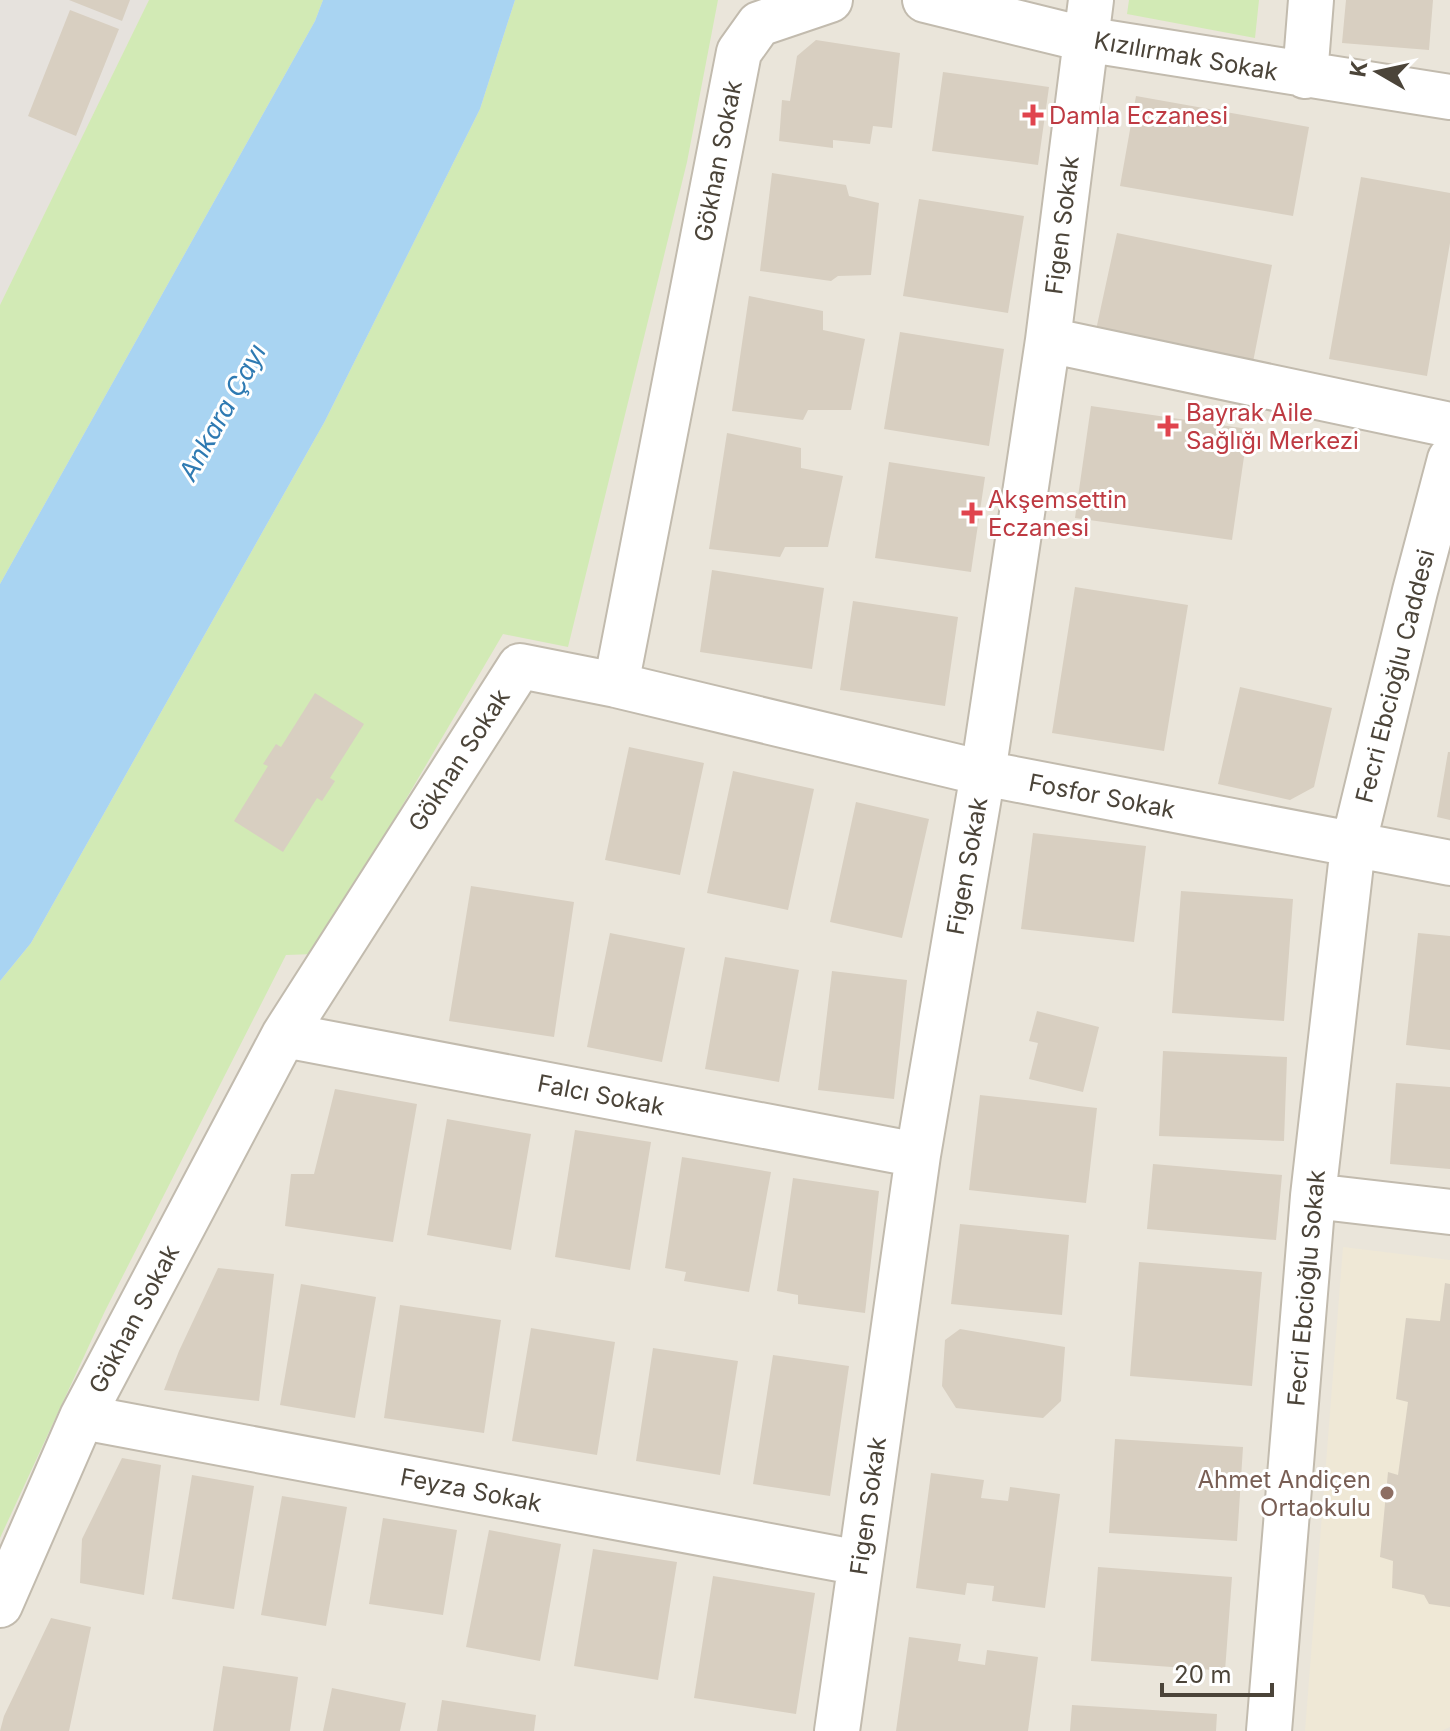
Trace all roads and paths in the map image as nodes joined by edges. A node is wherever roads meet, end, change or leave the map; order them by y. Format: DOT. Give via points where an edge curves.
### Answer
graph roads {
  1 [pos="830,0"];
  2 [pos="925,0"];
  3 [pos="1311,0"];
  4 [pos="1088,19"];
  5 [pos="1305,76"];
  6 [pos="1450,97"];
  7 [pos="1048,340"];
  8 [pos="1450,425"];
  9 [pos="1450,459"];
  10 [pos="616,685"];
  11 [pos="983,773"];
  12 [pos="1353,846"];
  13 [pos="1450,863"];
  14 [pos="284,1035"];
  15 [pos="918,1155"];
  16 [pos="1313,1196"];
  17 [pos="1450,1212"];
  18 [pos="82,1417"];
  19 [pos="860,1563"];
  20 [pos="0,1605"];
  21 [pos="837,1731"];
  22 [pos="1269,1731"];
  1 -- 10 [label="street, Gökhan Sokak" via="759,24 739,52"];
  2 -- 4 [label="street, Kızılırmak Sokak"];
  3 -- 5 [label="street"];
  4 -- 5 [label="street, Kızılırmak Sokak"];
  4 -- 7 [label="street, Figen Sokak"];
  5 -- 6 [label="street, Kızılırmak Sokak"];
  7 -- 8 [label="street"];
  7 -- 11 [label="street, Figen Sokak"];
  9 -- 12 [label="street, Fecri Ebcioğlu Caddesi"];
  10 -- 11 [label="street, Fosfor Sokak"];
  10 -- 14 [label="street, Gökhan Sokak" via="520,666"];
  11 -- 12 [label="street, Fosfor Sokak"];
  11 -- 15 [label="street, Figen Sokak"];
  12 -- 13 [label="street, Fosfor Sokak"];
  12 -- 16 [label="street, Fecri Ebcioğlu Sokak"];
  14 -- 15 [label="street, Falcı Sokak"];
  14 -- 18 [label="street, Gökhan Sokak"];
  15 -- 19 [label="street, Figen Sokak"];
  16 -- 17 [label="street"];
  16 -- 22 [label="street, Fecri Ebcioğlu Sokak"];
  18 -- 19 [label="street, Feyza Sokak"];
  18 -- 20 [label="street, Gökhan Sokak"];
  19 -- 21 [label="street, Figen Sokak"];
}
